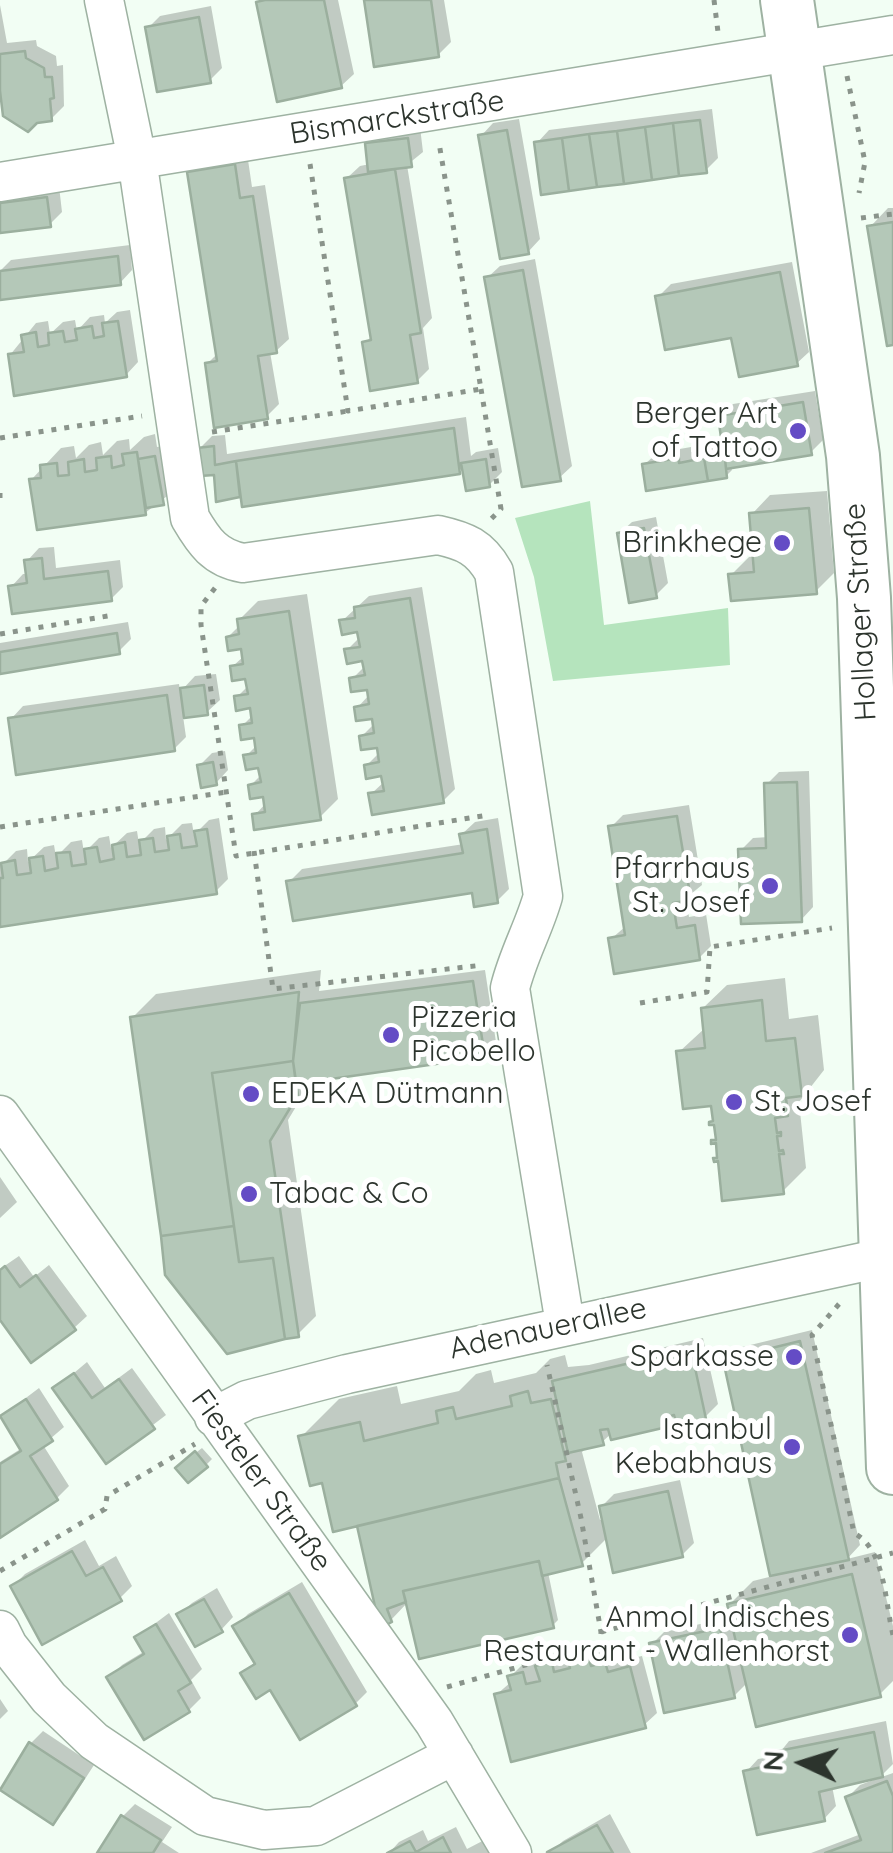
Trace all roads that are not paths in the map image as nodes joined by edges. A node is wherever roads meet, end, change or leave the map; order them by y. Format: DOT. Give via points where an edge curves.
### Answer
graph roads {
  1 [pos="104,0"];
  2 [pos="787,0"];
  3 [pos="893,34"];
  4 [pos="817,48"];
  5 [pos="137,158"];
  6 [pos="0,182"];
  7 [pos="868,909"];
  8 [pos="0,1115"];
  9 [pos="875,1260"];
  10 [pos="553,1327"];
  11 [pos="219,1422"];
  12 [pos="893,1468"];
  13 [pos="0,1630"];
  14 [pos="454,1755"];
  15 [pos="512,1853"];
  1 -- 5 [label="street"];
  2 -- 4 [label="main road, Hollager Straße"];
  3 -- 4 [label="street, Bismarckstraße"];
  4 -- 5 [label="street, Bismarckstraße"];
  4 -- 7 [label="main road, Hollager Straße" via="864,598"];
  5 -- 6 [label="street, Bismarckstraße"];
  5 -- 10 [label="street" via="190,518 204,544 225,560 243,563 438,535 468,542 494,572 543,896 513,974"];
  7 -- 9 [label="main road, Hollager Straße"];
  8 -- 11 [label="street, Fiesteler Straße"];
  9 -- 10 [label="street, Adenauerallee"];
  9 -- 12 [label="main road, Hollager Straße"];
  10 -- 11 [label="street, Adenauerallee" via="246,1400"];
  11 -- 14 [label="street, Fiesteler Straße"];
  13 -- 14 [label="street" via="49,1698 94,1741 205,1816 264,1830 316,1826"];
  14 -- 15 [label="street, Fiesteler Straße"];
}
